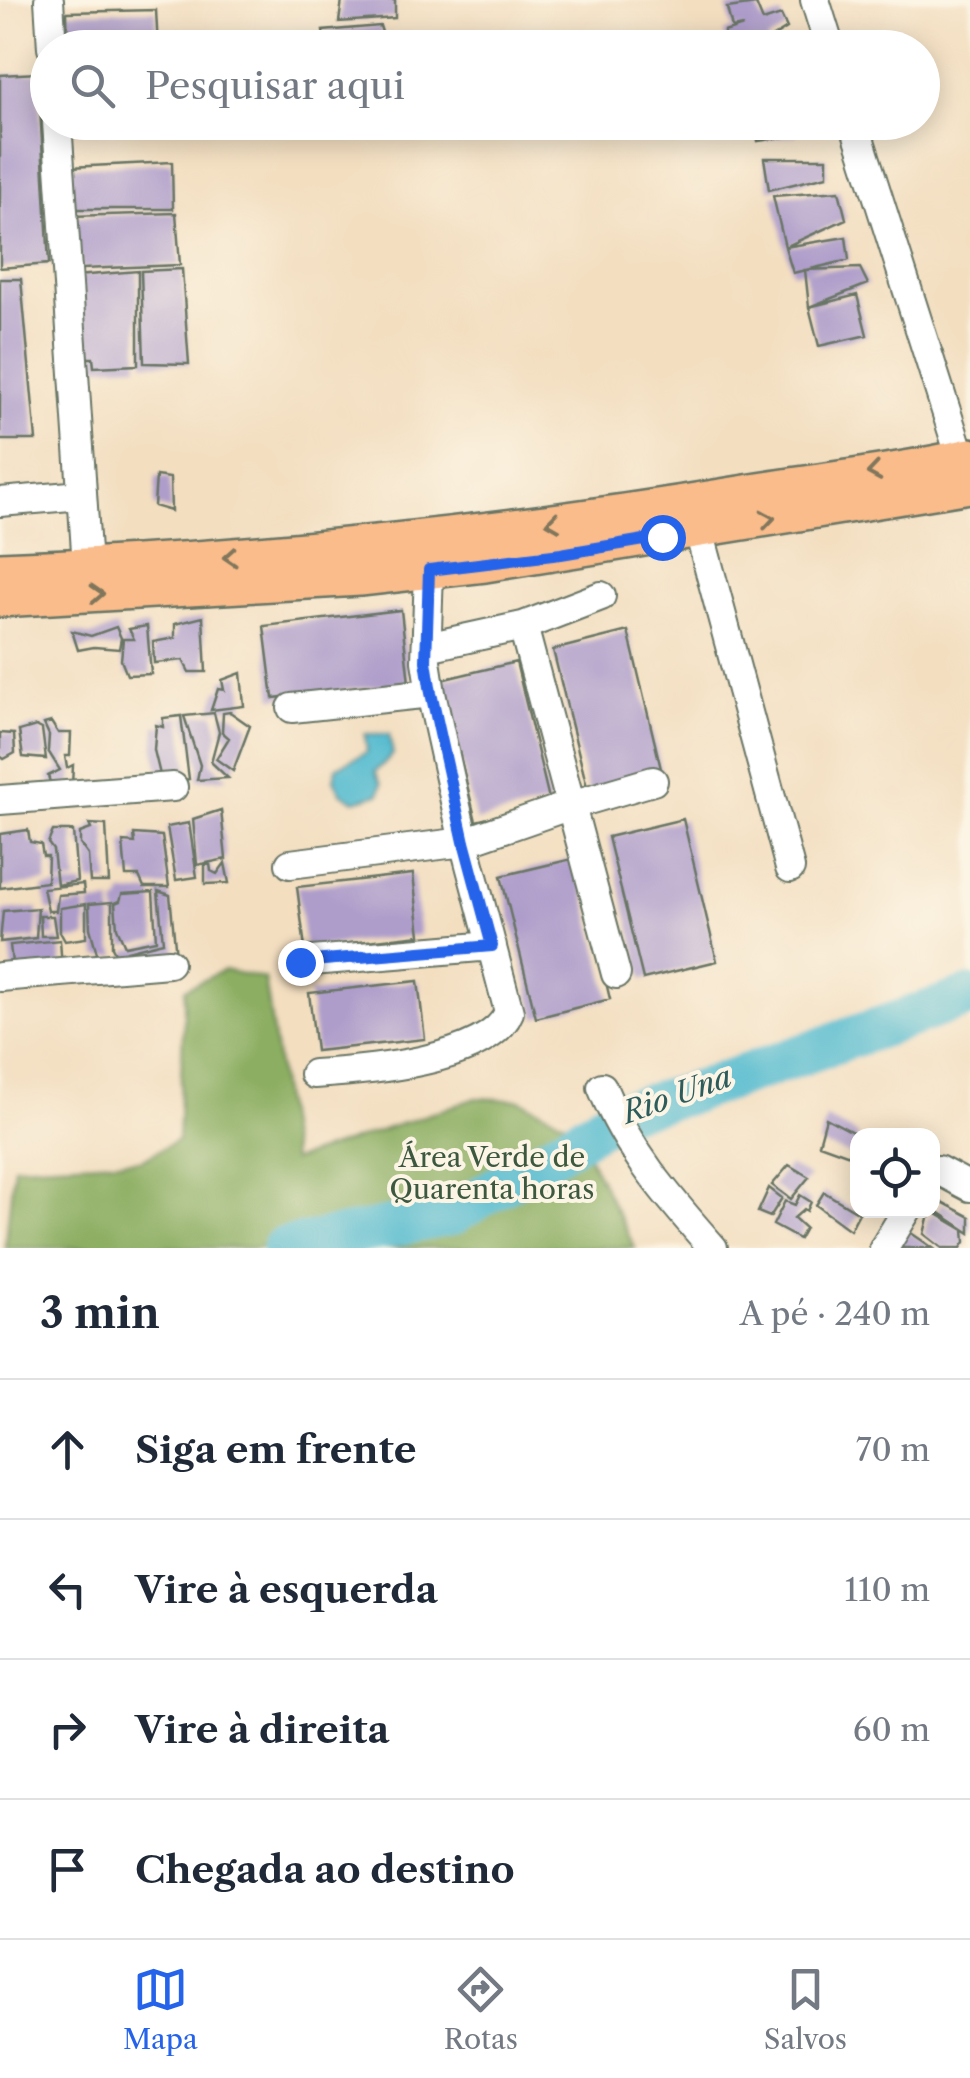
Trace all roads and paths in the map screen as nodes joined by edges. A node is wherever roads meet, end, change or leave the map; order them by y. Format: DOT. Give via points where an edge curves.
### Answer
graph roads {
  1 [pos="49,0"];
  2 [pos="815,0"];
  3 [pos="51,30"];
  4 [pos="824,30"];
  5 [pos="58,140"];
  6 [pos="860,140"];
  7 [pos="967,466"];
  8 [pos="82,495"];
  9 [pos="0,502"];
  10 [pos="699,530"];
  11 [pos="87,566"];
  12 [pos="0,570"];
  13 [pos="429,570"];
  14 [pos="601,596"];
  15 [pos="0,600"];
  16 [pos="522,626"];
  17 [pos="427,647"];
  18 [pos="431,693"];
  19 [pos="292,708"];
  20 [pos="653,781"];
  21 [pos="172,787"];
  22 [pos="0,800"];
  23 [pos="571,805"];
  24 [pos="464,842"];
  25 [pos="290,864"];
  26 [pos="790,868"];
  27 [pos="492,946"];
  28 [pos="300,962"];
  29 [pos="169,963"];
  30 [pos="616,974"];
  31 [pos="0,977"];
  32 [pos="314,1074"];
  33 [pos="611,1109"];
  34 [pos="940,1171"];
  35 [pos="970,1187"];
  36 [pos="902,1218"];
  37 [pos="713,1248"];
  38 [pos="884,1248"];
  1 -- 3 [label="street"];
  2 -- 4 [label="street"];
  5 -- 8 [label="street"];
  6 -- 7 [label="street"];
  10 -- 7 [label="main road, one-way"];
  7 -- 11 [label="main road, one-way" via="494,530 280,554"];
  8 -- 9 [label="street"];
  8 -- 11 [label="street"];
  10 -- 13 [label="main road"];
  10 -- 26 [label="street"];
  11 -- 12 [label="main road"];
  15 -- 13 [label="main road, one-way"];
  13 -- 17 [label="street"];
  14 -- 16 [label="street"];
  16 -- 17 [label="street"];
  16 -- 23 [label="street"];
  17 -- 18 [label="street"];
  18 -- 19 [label="street"];
  18 -- 24 [label="street"];
  20 -- 23 [label="street"];
  21 -- 22 [label="street"];
  23 -- 24 [label="street"];
  23 -- 30 [label="street"];
  24 -- 25 [label="street"];
  24 -- 27 [label="street"];
  27 -- 28 [label="street"];
  27 -- 32 [label="street" via="509,1012 497,1031 434,1057"];
  29 -- 31 [label="street"];
  33 -- 37 [label="street" via="659,1188"];
  34 -- 35 [label="street"];
  36 -- 38 [label="street"];
}
